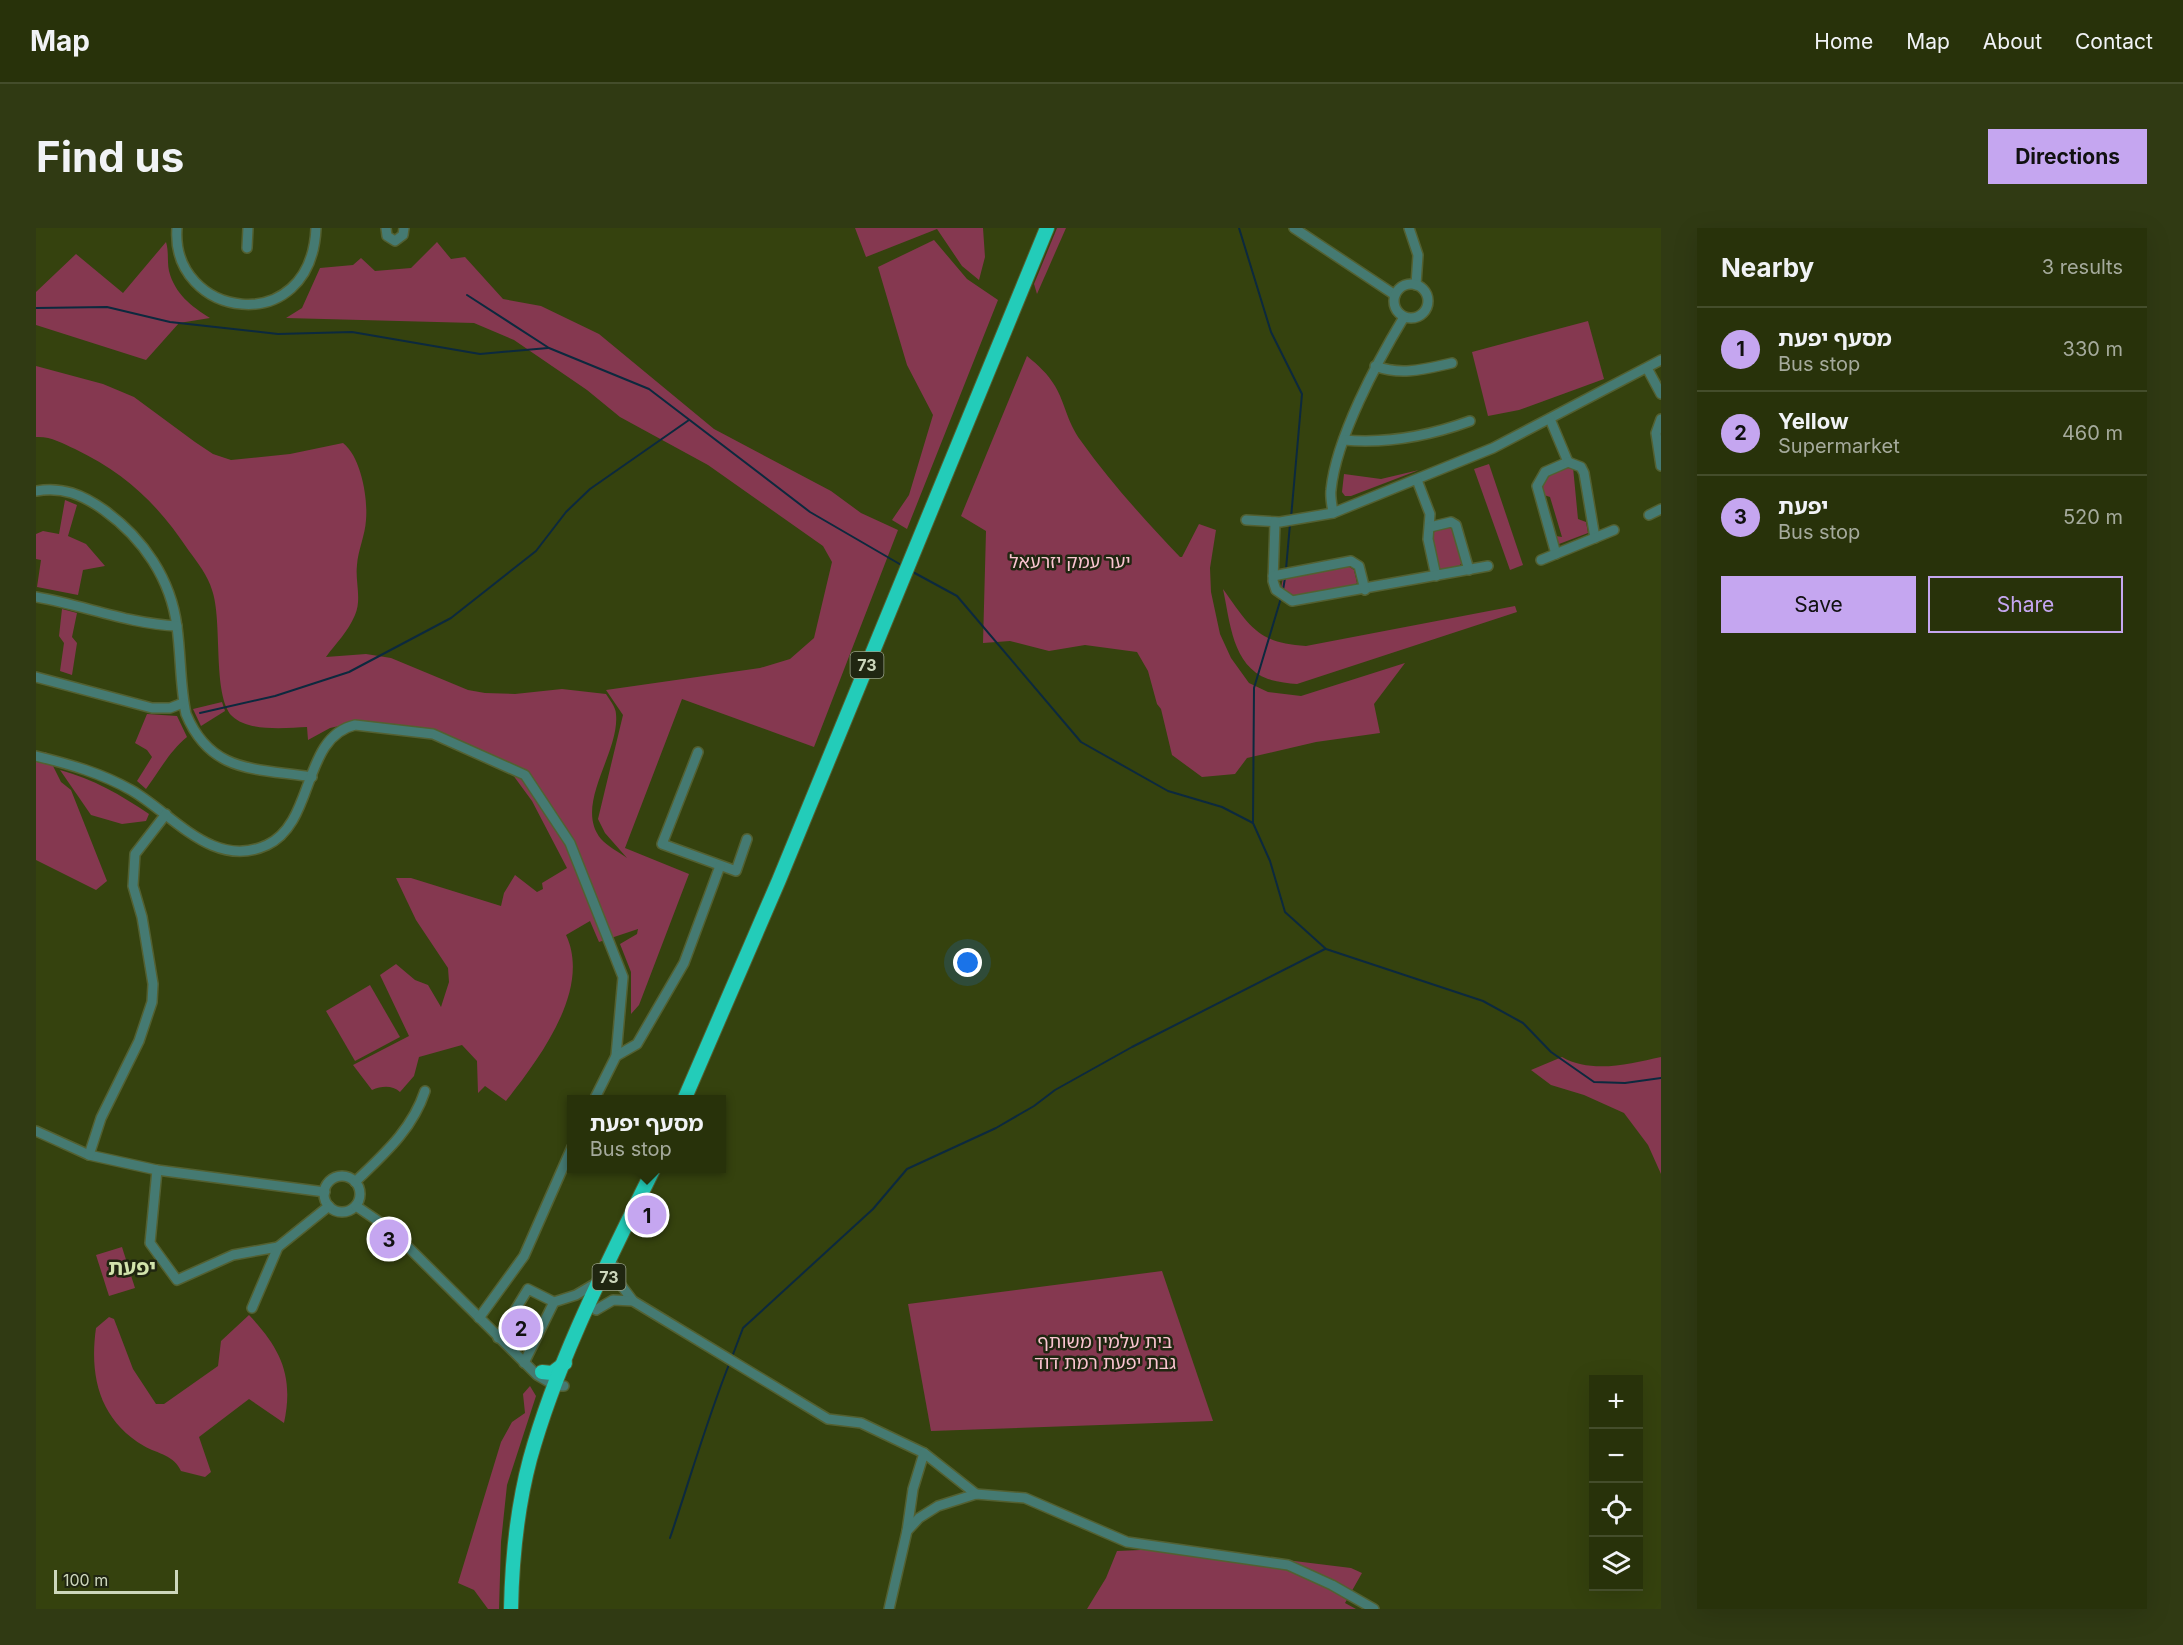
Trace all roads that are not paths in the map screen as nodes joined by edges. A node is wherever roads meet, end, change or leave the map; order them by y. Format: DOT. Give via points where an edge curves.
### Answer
graph roads {
  1 [pos="177,228"];
  2 [pos="248,228"];
  3 [pos="316,228"];
  4 [pos="386,228"];
  5 [pos="404,228"];
  6 [pos="1047,228"];
  7 [pos="1294,228"];
  8 [pos="1409,228"];
  9 [pos="247,248"];
  10 [pos="1416,285"];
  11 [pos="1395,295"];
  12 [pos="1404,317"];
  13 [pos="1661,360"];
  14 [pos="1452,363"];
  15 [pos="1375,366"];
  16 [pos="1647,368"];
  17 [pos="1661,394"];
  18 [pos="1550,419"];
  19 [pos="1661,419"];
  20 [pos="1470,421"];
  21 [pos="1344,440"];
  22 [pos="1568,462"];
  23 [pos="1661,466"];
  24 [pos="1417,480"];
  25 [pos="36,491"];
  26 [pos="1661,509"];
  27 [pos="1333,513"];
  28 [pos="1649,515"];
  29 [pos="1246,520"];
  30 [pos="1275,522"];
  31 [pos="1430,527"];
  32 [pos="1614,530"];
  33 [pos="1595,538"];
  34 [pos="1556,554"];
  35 [pos="1541,560"];
  36 [pos="1488,566"];
  37 [pos="1469,570"];
  38 [pos="1272,576"];
  39 [pos="1436,576"];
  40 [pos="1365,590"];
  41 [pos="36,597"];
  42 [pos="177,626"];
  43 [pos="36,676"];
  44 [pos="183,703"];
  45 [pos="698,752"];
  46 [pos="36,756"];
  47 [pos="312,777"];
  48 [pos="166,814"];
  49 [pos="747,839"];
  50 [pos="720,866"];
  51 [pos="616,1056"];
  52 [pos="425,1091"];
  53 [pos="596,1095"];
  54 [pos="686,1095"];
  55 [pos="36,1131"];
  56 [pos="89,1155"];
  57 [pos="567,1158"];
  58 [pos="157,1170"];
  59 [pos="652,1173"];
  60 [pos="652,1173"];
  61 [pos="355,1182"];
  62 [pos="325,1192"];
  63 [pos="329,1206"];
  64 [pos="356,1206"];
  65 [pos="278,1247"];
  66 [pos="614,1266"];
  67 [pos="600,1281"];
  68 [pos="633,1301"];
  69 [pos="554,1302"];
  70 [pos="252,1308"];
  71 [pos="596,1310"];
  72 [pos="479,1318"];
  73 [pos="498,1338"];
  74 [pos="524,1363"];
  75 [pos="565,1363"];
  76 [pos="542,1376"];
  77 [pos="557,1388"];
  78 [pos="924,1453"];
  79 [pos="976,1494"];
  80 [pos="907,1531"];
  81 [pos="511,1609"];
  82 [pos="889,1609"];
  83 [pos="1374,1609"];
  1 -- 3 [label="street" via="181,258 194,280 215,296 244,305 268,302 296,285 313,255"];
  2 -- 9 [label="street"];
  4 -- 5 [label="street" via="387,236 395,241 403,235"];
  6 -- 54 [label="highway, 73" via="779,880"];
  7 -- 11 [label="street"];
  8 -- 10 [label="street" via="1418,255"];
  10 -- 11 [label="street" via="1401,287"];
  10 -- 12 [label="street" via="1427,297 1426,308 1414,318"];
  11 -- 12 [label="street" via="1394,305"];
  12 -- 15 [label="street"];
  13 -- 16 [label="street"];
  14 -- 15 [label="street" via="1404,372"];
  15 -- 21 [label="street"];
  16 -- 17 [label="street"];
  16 -- 18 [label="street"];
  18 -- 22 [label="street"];
  18 -- 24 [label="street"];
  19 -- 23 [label="street" via="1656,433"];
  20 -- 21 [label="street" via="1420,437"];
  21 -- 27 [label="street" via="1330,491"];
  22 -- 33 [label="street" via="1581,467 1584,474"];
  22 -- 34 [label="street" via="1545,472 1537,486"];
  24 -- 27 [label="street"];
  24 -- 31 [label="street" via="1430,514"];
  25 -- 42 [label="street" via="70,492 97,505 123,525 158,569 172,601"];
  26 -- 28 [label="street"];
  27 -- 30 [label="street"];
  29 -- 30 [label="street"];
  30 -- 38 [label="street"];
  31 -- 37 [label="street" via="1451,522 1456,525"];
  31 -- 39 [label="street" via="1428,539"];
  32 -- 33 [label="street"];
  33 -- 34 [label="street"];
  34 -- 35 [label="street"];
  36 -- 37 [label="street"];
  37 -- 39 [label="street"];
  38 -- 40 [label="street" via="1276,590 1292,601"];
  38 -- 40 [label="street" via="1351,561 1359,566"];
  39 -- 40 [label="street"];
  41 -- 42 [label="street" via="150,625"];
  42 -- 44 [label="street"];
  43 -- 44 [label="street" via="152,708"];
  44 -- 47 [label="street" via="192,728 217,756 237,766"];
  45 -- 50 [label="street" via="662,844"];
  46 -- 48 [label="street" via="112,780"];
  47 -- 48 [label="street" via="288,827 274,840 241,853 221,850"];
  47 -- 51 [label="street" via="329,738 344,727 355,725 433,734 525,775 570,843 623,977"];
  48 -- 56 [label="street" via="135,854 133,886 153,984 152,1002"];
  49 -- 50 [label="street" via="736,871"];
  50 -- 51 [label="street" via="684,963 637,1044"];
  51 -- 53 [label="street"];
  52 -- 61 [label="street" via="398,1141"];
  55 -- 56 [label="street"];
  56 -- 58 [label="street"];
  57 -- 72 [label="street" via="524,1256"];
  58 -- 62 [label="street"];
  58 -- 65 [label="street" via="150,1243 177,1280 233,1255"];
  59 -- 66 [label="highway, 73"];
  60 -- 67 [label="highway, 73"];
  61 -- 62 [label="street" via="339,1177 329,1182"];
  61 -- 64 [label="street" via="360,1196"];
  62 -- 63 [label="street"];
  63 -- 64 [label="street" via="339,1212"];
  63 -- 65 [label="street"];
  64 -- 72 [label="street" via="390,1229"];
  65 -- 70 [label="street"];
  66 -- 68 [label="street" via="618,1281"];
  66 -- 71 [label="highway, 73"];
  67 -- 69 [label="street"];
  67 -- 75 [label="highway, 73"];
  68 -- 71 [label="street" via="613,1300"];
  68 -- 78 [label="street" via="828,1419 861,1423"];
  69 -- 73 [label="street" via="528,1289"];
  69 -- 74 [label="street"];
  71 -- 77 [label="highway, 73"];
  72 -- 73 [label="street"];
  73 -- 74 [label="street"];
  74 -- 76 [label="street"];
  75 -- 76 [label="highway"];
  75 -- 77 [label="highway, 73"];
  76 -- 77 [label="highway"];
  76 -- 77 [label="street"];
  77 -- 81 [label="highway, 73" via="513,1545"];
  78 -- 79 [label="street"];
  78 -- 80 [label="street" via="913,1489"];
  79 -- 80 [label="street" via="938,1506"];
  79 -- 83 [label="street" via="1025,1498 1127,1542 1288,1565"];
  80 -- 82 [label="street"];
}
